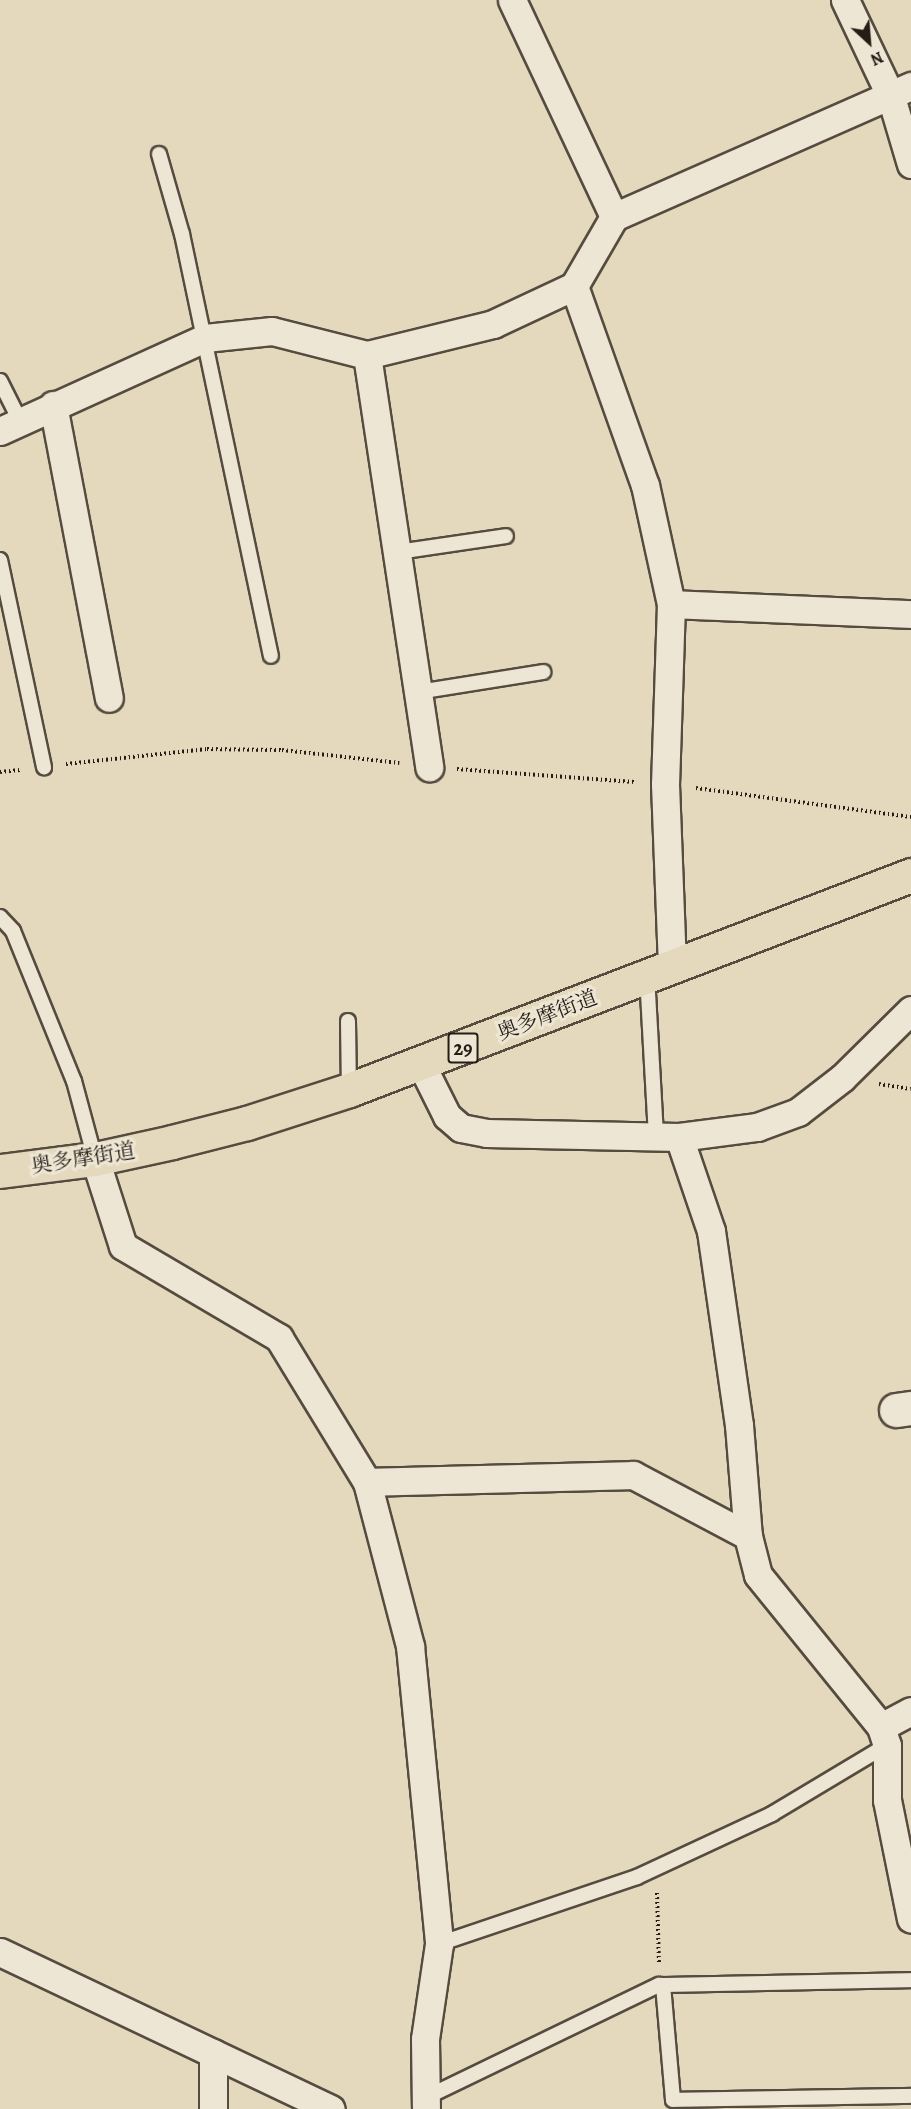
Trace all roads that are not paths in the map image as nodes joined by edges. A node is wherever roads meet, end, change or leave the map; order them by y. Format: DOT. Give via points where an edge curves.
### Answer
graph roads {
  1 [pos="512,0"];
  2 [pos="845,0"];
  3 [pos="901,92"];
  4 [pos="159,154"];
  5 [pos="911,164"];
  6 [pos="614,217"];
  7 [pos="574,286"];
  8 [pos="205,338"];
  9 [pos="367,355"];
  10 [pos="0,381"];
  11 [pos="53,405"];
  12 [pos="10,426"];
  13 [pos="506,536"];
  14 [pos="398,552"];
  15 [pos="0,560"];
  16 [pos="670,604"];
  17 [pos="911,614"];
  18 [pos="271,656"];
  19 [pos="543,672"];
  20 [pos="418,692"];
  21 [pos="109,698"];
  22 [pos="44,767"];
  23 [pos="429,767"];
  24 [pos="911,875"];
  25 [pos="0,917"];
  26 [pos="659,970"];
  27 [pos="911,1010"];
  28 [pos="348,1021"];
  29 [pos="421,1064"];
  30 [pos="349,1090"];
  31 [pos="667,1137"];
  32 [pos="95,1159"];
  33 [pos="0,1171"];
  34 [pos="368,1482"];
  35 [pos="748,1536"];
  36 [pos="911,1711"];
  37 [pos="892,1752"];
  38 [pos="911,1919"];
  39 [pos="439,1944"];
  40 [pos="0,1952"];
  41 [pos="911,1980"];
  42 [pos="661,1985"];
  43 [pos="213,2053"];
  44 [pos="911,2096"];
  45 [pos="426,2103"];
  46 [pos="213,2109"];
  47 [pos="332,2109"];
  1 -- 6 [label="street"];
  2 -- 3 [label="street"];
  3 -- 5 [label="street"];
  3 -- 6 [label="street"];
  4 -- 8 [label="lane"];
  6 -- 7 [label="street"];
  7 -- 9 [label="street" via="493,324"];
  7 -- 16 [label="street" via="645,485"];
  8 -- 9 [label="street" via="272,331"];
  8 -- 11 [label="street"];
  8 -- 18 [label="lane"];
  9 -- 14 [label="street"];
  10 -- 12 [label="lane"];
  11 -- 12 [label="street"];
  11 -- 21 [label="street"];
  13 -- 14 [label="lane"];
  14 -- 20 [label="street"];
  15 -- 22 [label="lane"];
  16 -- 17 [label="street"];
  16 -- 26 [label="street"];
  19 -- 20 [label="lane"];
  20 -- 23 [label="street"];
  24 -- 26 [label="main road, 奥多摩街道 / 29"];
  25 -- 32 [label="lane" via="13,931 74,1081"];
  26 -- 29 [label="main road, 奥多摩街道 / 29"];
  26 -- 31 [label="lane"];
  27 -- 31 [label="street" via="842,1078 798,1112 757,1127"];
  28 -- 30 [label="lane"];
  29 -- 30 [label="main road, 奥多摩街道 / 29"];
  29 -- 31 [label="street" via="447,1116 461,1128 486,1133"];
  30 -- 32 [label="main road, 奥多摩街道 / 29" via="247,1123"];
  31 -- 35 [label="street" via="711,1231 739,1425"];
  32 -- 33 [label="main road, 奥多摩街道 / 29"];
  32 -- 34 [label="street" via="123,1246 279,1338"];
  34 -- 35 [label="street" via="633,1475"];
  34 -- 39 [label="street" via="410,1646"];
  35 -- 37 [label="street" via="758,1575"];
  36 -- 37 [label="street"];
  37 -- 38 [label="street" via="887,1800"];
  37 -- 39 [label="lane" via="657,1867"];
  39 -- 45 [label="street" via="424,2039"];
  40 -- 43 [label="street"];
  41 -- 42 [label="lane"];
  42 -- 44 [label="lane" via="673,2100"];
  42 -- 45 [label="lane"];
  43 -- 46 [label="street"];
  43 -- 47 [label="street"];
}
